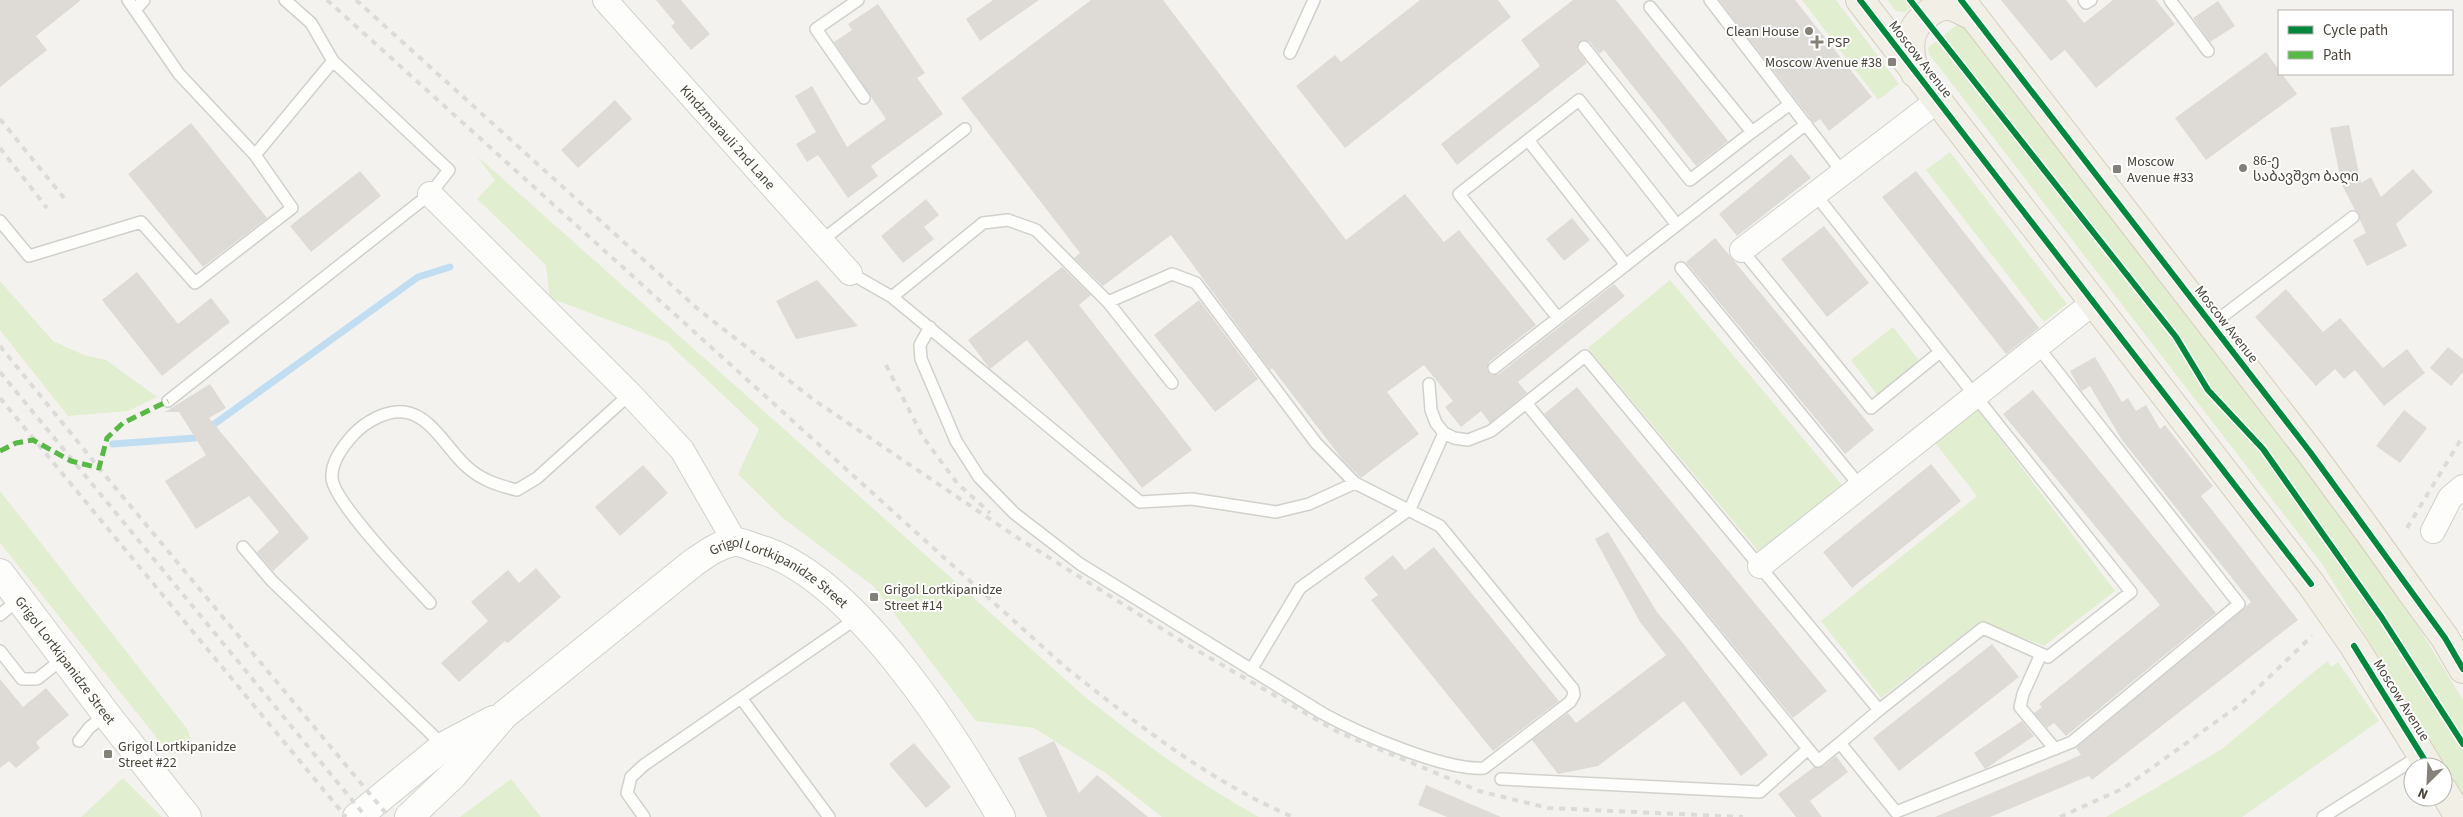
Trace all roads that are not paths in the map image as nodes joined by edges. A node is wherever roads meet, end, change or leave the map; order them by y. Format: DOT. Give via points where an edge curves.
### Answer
graph roads {
  1 [pos="128,0"];
  2 [pos="144,0"];
  3 [pos="285,0"];
  4 [pos="605,0"];
  5 [pos="858,0"];
  6 [pos="1314,0"];
  7 [pos="1710,0"];
  8 [pos="1860,0"];
  9 [pos="2084,0"];
  10 [pos="2091,0"];
  11 [pos="2170,0"];
  12 [pos="1650,7"];
  13 [pos="1967,8"];
  14 [pos="135,10"];
  15 [pos="1584,47"];
  16 [pos="2208,50"];
  17 [pos="1290,53"];
  18 [pos="333,61"];
  19 [pos="1915,73"];
  20 [pos="864,98"];
  21 [pos="1937,101"];
  22 [pos="1790,104"];
  23 [pos="1806,124"];
  24 [pos="965,129"];
  25 [pos="1752,132"];
  26 [pos="1528,140"];
  27 [pos="255,156"];
  28 [pos="1843,173"];
  29 [pos="430,194"];
  30 [pos="1815,194"];
  31 [pos="2353,217"];
  32 [pos="0,221"];
  33 [pos="1677,225"];
  34 [pos="821,241"];
  35 [pos="1742,250"];
  36 [pos="1626,264"];
  37 [pos="1681,268"];
  38 [pos="850,273"];
  39 [pos="892,297"];
  40 [pos="1108,302"];
  41 [pos="2094,302"];
  42 [pos="1558,318"];
  43 [pos="2211,324"];
  44 [pos="930,327"];
  45 [pos="2038,347"];
  46 [pos="1940,352"];
  47 [pos="1494,368"];
  48 [pos="1172,384"];
  49 [pos="1428,384"];
  50 [pos="630,394"];
  51 [pos="1975,396"];
  52 [pos="168,401"];
  53 [pos="1526,403"];
  54 [pos="1444,433"];
  55 [pos="1355,483"];
  56 [pos="1860,486"];
  57 [pos="2463,487"];
  58 [pos="1410,509"];
  59 [pos="2434,531"];
  60 [pos="736,542"];
  61 [pos="243,547"];
  62 [pos="1760,566"];
  63 [pos="0,573"];
  64 [pos="430,603"];
  65 [pos="10,607"];
  66 [pos="858,616"];
  67 [pos="0,651"];
  68 [pos="2041,654"];
  69 [pos="64,658"];
  70 [pos="2463,669"];
  71 [pos="1251,670"];
  72 [pos="741,698"];
  73 [pos="1879,710"];
  74 [pos="106,714"];
  75 [pos="504,715"];
  76 [pos="79,741"];
  77 [pos="1840,743"];
  78 [pos="444,746"];
  79 [pos="2055,749"];
  80 [pos="1808,750"];
  81 [pos="2423,757"];
  82 [pos="2403,773"];
  83 [pos="1501,779"];
  84 [pos="187,817"];
  85 [pos="357,817"];
  86 [pos="410,817"];
  87 [pos="644,817"];
  88 [pos="829,817"];
  89 [pos="1001,817"];
  90 [pos="2323,817"];
  1 -- 14 [label="lane"];
  2 -- 14 [label="lane"];
  3 -- 18 [label="lane" via="311,23"];
  4 -- 34 [label="street, Kindzmarauli 2nd Lane"];
  5 -- 20 [label="lane" via="816,29"];
  6 -- 17 [label="lane"];
  7 -- 22 [label="lane"];
  8 -- 19 [label="main road, Moscow Avenue"];
  9 -- 10 [label="lane" via="2086,3"];
  11 -- 16 [label="lane"];
  12 -- 25 [label="lane"];
  13 -- 19 [label="main road" via="1940,7 1924,16 1915,26 1909,52"];
  13 -- 43 [label="main road, Moscow Avenue"];
  14 -- 27 [label="lane" via="179,74"];
  15 -- 25 [label="lane" via="1690,180"];
  18 -- 27 [label="lane"];
  18 -- 29 [label="lane" via="449,170"];
  19 -- 21 [label="main road, Moscow Avenue"];
  21 -- 28 [label="street"];
  21 -- 41 [label="main road, Moscow Avenue"];
  22 -- 23 [label="lane"];
  22 -- 25 [label="lane"];
  23 -- 28 [label="lane"];
  23 -- 33 [label="lane"];
  24 -- 34 [label="lane"];
  26 -- 33 [label="lane" via="1579,100"];
  26 -- 36 [label="lane"];
  26 -- 42 [label="lane" via="1459,194"];
  27 -- 32 [label="lane" via="292,208 195,283 141,222 29,256"];
  28 -- 30 [label="street"];
  29 -- 50 [label="street"];
  29 -- 52 [label="lane"];
  30 -- 35 [label="street"];
  30 -- 46 [label="lane"];
  31 -- 43 [label="lane"];
  33 -- 36 [label="lane"];
  34 -- 38 [label="street, Kindzmarauli 2nd Lane"];
  35 -- 46 [label="lane" via="1871,408"];
  36 -- 42 [label="lane"];
  37 -- 56 [label="lane"];
  38 -- 39 [label="lane"];
  39 -- 40 [label="lane" via="983,223 1008,220 1036,230"];
  39 -- 44 [label="lane"];
  40 -- 48 [label="lane"];
  40 -- 55 [label="lane" via="1172,274 1196,283 1316,443"];
  41 -- 45 [label="street"];
  41 -- 81 [label="main road, Moscow Avenue, bridge" via="2311,584 2354,646"];
  42 -- 47 [label="lane"];
  43 -- 70 [label="main road, Moscow Avenue, bridge" via="2368,531"];
  44 -- 55 [label="lane" via="1140,502 1192,499 1276,512 1309,504"];
  44 -- 71 [label="lane" via="920,346 921,360 956,441 979,477 1014,513 1080,564"];
  45 -- 51 [label="street"];
  45 -- 79 [label="lane" via="2239,604 2072,742"];
  46 -- 51 [label="lane"];
  49 -- 54 [label="lane" via="1431,410 1436,424"];
  50 -- 60 [label="street" via="682,450"];
  50 -- 64 [label="lane" via="537,478 517,490 489,482 466,466 424,420 404,412 378,416 355,433 338,453 332,479 343,503"];
  51 -- 56 [label="street"];
  51 -- 68 [label="lane" via="2131,592 2048,657"];
  53 -- 54 [label="lane" via="1491,431 1468,440"];
  53 -- 62 [label="lane" via="1585,356"];
  53 -- 80 [label="lane"];
  54 -- 58 [label="lane"];
  55 -- 58 [label="lane"];
  56 -- 62 [label="street"];
  57 -- 59 [label="street" via="2450,498"];
  58 -- 71 [label="lane" via="1300,588"];
  58 -- 71 [label="lane" via="1440,526 1573,689 1570,702 1484,768 1468,769 1344,725"];
  60 -- 66 [label="street, Grigol Lortkipanidze Street" via="791,562 822,583"];
  60 -- 75 [label="street, Grigol Lortkipanidze Street" via="718,547 694,563"];
  61 -- 78 [label="lane" via="272,581"];
  62 -- 73 [label="lane"];
  63 -- 65 [label="street, Grigol Lortkipanidze Street"];
  65 -- 69 [label="street, Grigol Lortkipanidze Street"];
  66 -- 72 [label="lane"];
  66 -- 89 [label="street, Grigol Lortkipanidze Street" via="944,726"];
  67 -- 69 [label="lane" via="22,679 37,679"];
  68 -- 73 [label="lane" via="1983,628"];
  68 -- 79 [label="lane" via="2020,707"];
  69 -- 74 [label="street, Grigol Lortkipanidze Street"];
  72 -- 87 [label="lane" via="631,777 627,793"];
  72 -- 88 [label="lane"];
  73 -- 77 [label="lane"];
  74 -- 76 [label="lane"];
  74 -- 84 [label="street, Grigol Lortkipanidze Street"];
  75 -- 78 [label="street, Grigol Lortkipanidze Street"];
  75 -- 86 [label="street, Grigol Lortkipanidze Street" via="453,776"];
  77 -- 79 [label="lane" via="1896,812"];
  77 -- 80 [label="lane" via="1818,761"];
  78 -- 85 [label="street, Grigol Lortkipanidze Street"];
  80 -- 83 [label="lane" via="1760,792"];
  82 -- 90 [label="lane"];
}
